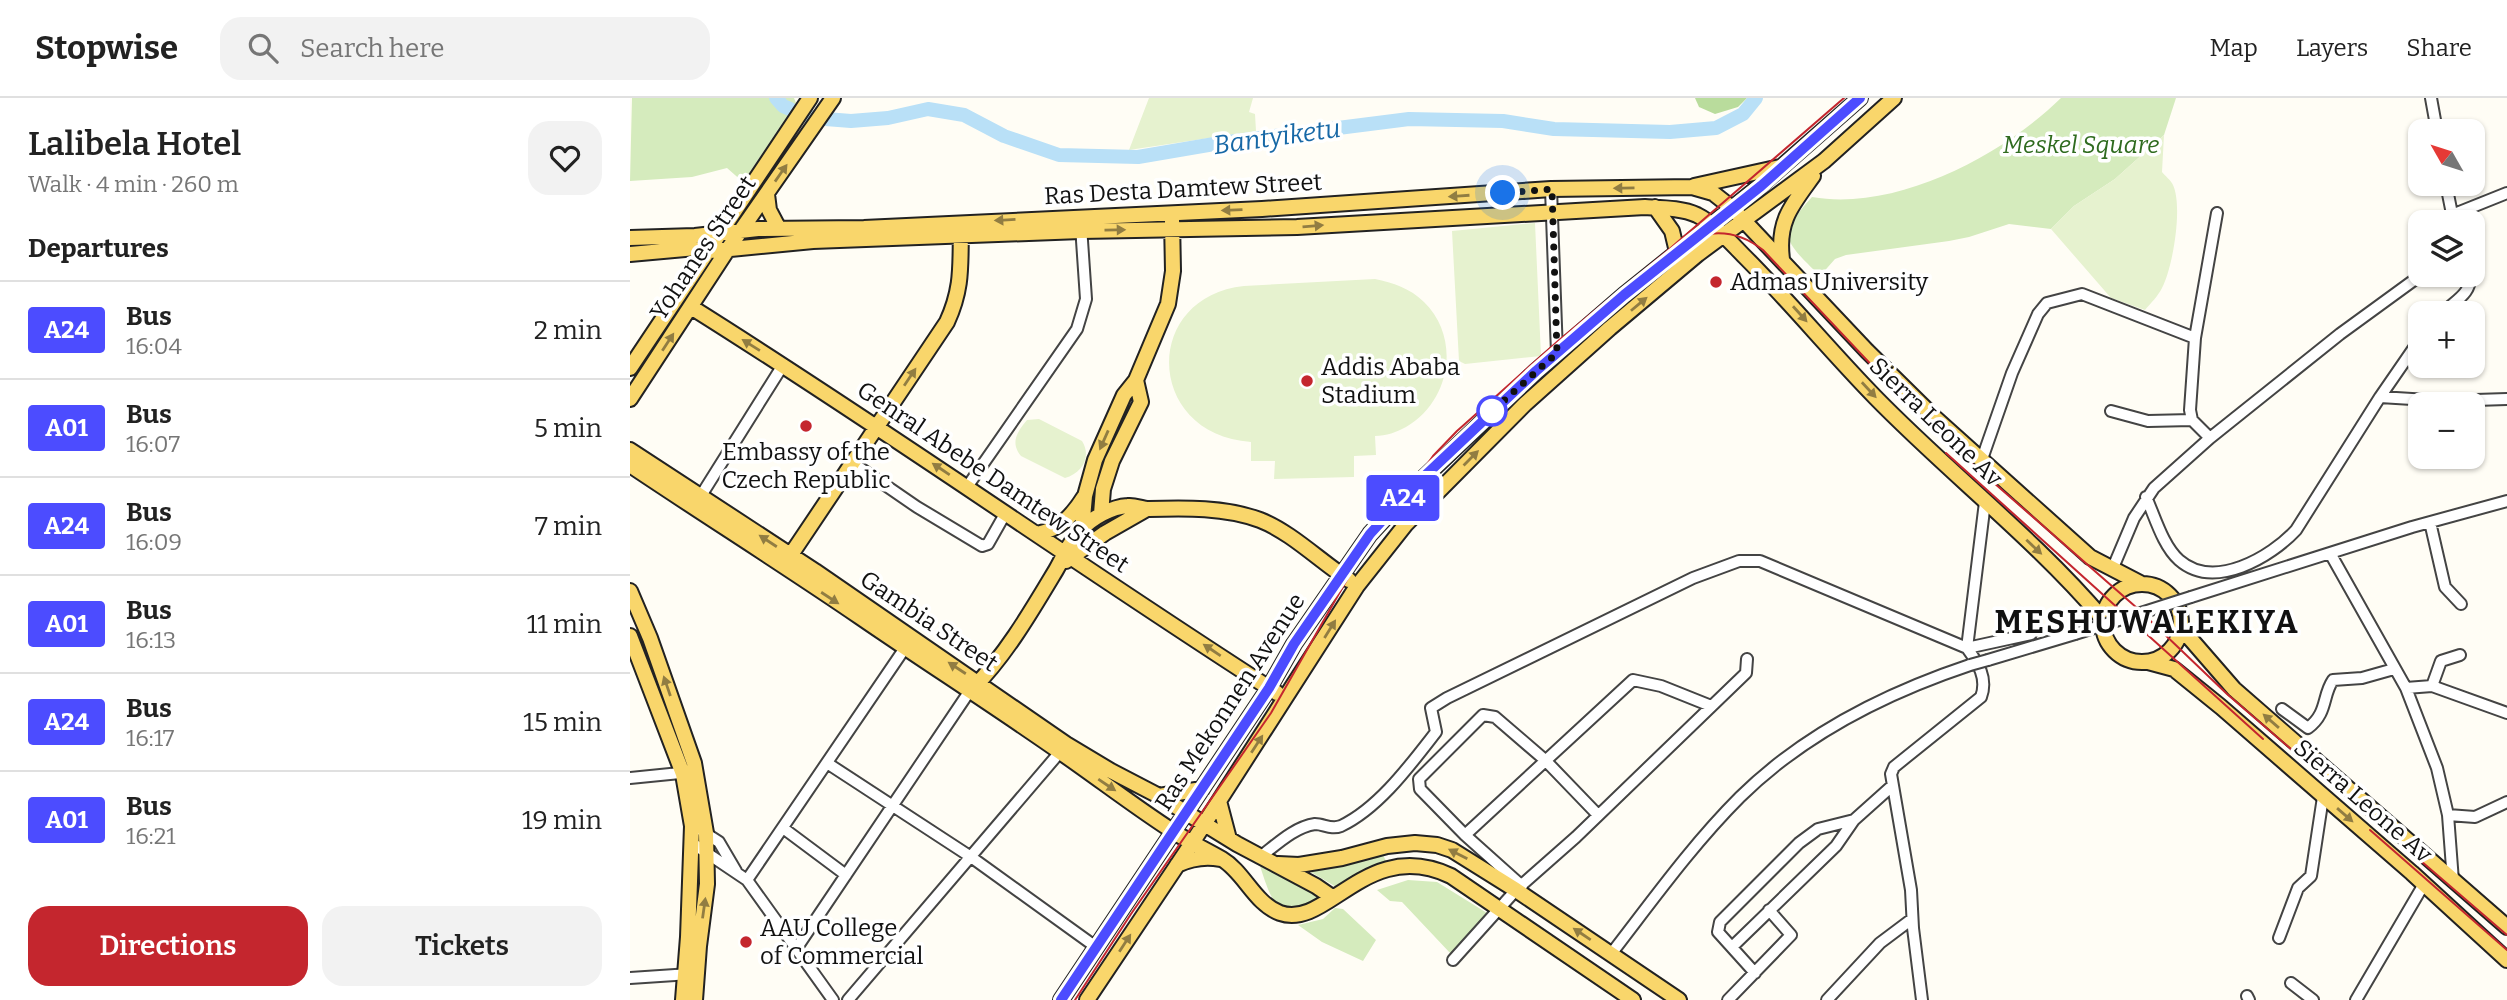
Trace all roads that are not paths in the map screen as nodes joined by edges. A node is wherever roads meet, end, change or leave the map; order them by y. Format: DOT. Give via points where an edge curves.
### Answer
graph roads {
  1 [pos="1860,98"];
  2 [pos="1894,98"];
  3 [pos="2431,98"];
  4 [pos="806,105"];
  5 [pos="824,112"];
  6 [pos="2435,119"];
  7 [pos="1824,161"];
  8 [pos="1781,167"];
  9 [pos="1692,187"];
  10 [pos="1552,189"];
  11 [pos="2507,193"];
  12 [pos="767,194"];
  13 [pos="1654,208"];
  14 [pos="1732,208"];
  15 [pos="2472,210"];
  16 [pos="1553,211"];
  17 [pos="1172,212"];
  18 [pos="2217,213"];
  19 [pos="1744,219"];
  20 [pos="1081,224"];
  21 [pos="1710,225"];
  22 [pos="1172,228"];
  23 [pos="779,229"];
  24 [pos="961,229"];
  25 [pos="743,230"];
  26 [pos="722,232"];
  27 [pos="1723,236"];
  28 [pos="630,238"];
  29 [pos="729,249"];
  30 [pos="669,251"];
  31 [pos="710,251"];
  32 [pos="1677,252"];
  33 [pos="630,254"];
  34 [pos="1698,254"];
  35 [pos="1742,254"];
  36 [pos="1782,259"];
  37 [pos="2408,284"];
  38 [pos="687,285"];
  39 [pos="2470,287"];
  40 [pos="2456,301"];
  41 [pos="691,307"];
  42 [pos="2195,338"];
  43 [pos="1557,353"];
  44 [pos="2408,356"];
  45 [pos="783,365"];
  46 [pos="630,368"];
  47 [pos="1136,380"];
  48 [pos="2380,397"];
  49 [pos="630,399"];
  50 [pos="2507,399"];
  51 [pos="2111,411"];
  52 [pos="2192,420"];
  53 [pos="877,426"];
  54 [pos="2210,438"];
  55 [pos="630,450"];
  56 [pos="1982,459"];
  57 [pos="853,463"];
  58 [pos="630,465"];
  59 [pos="967,486"];
  60 [pos="1085,496"];
  61 [pos="2146,497"];
  62 [pos="2507,501"];
  63 [pos="697,502"];
  64 [pos="1985,502"];
  65 [pos="1147,509"];
  66 [pos="1005,514"];
  67 [pos="1101,514"];
  68 [pos="2430,522"];
  69 [pos="1082,528"];
  70 [pos="1037,534"];
  71 [pos="2330,553"];
  72 [pos="1068,554"];
  73 [pos="786,561"];
  74 [pos="2112,570"];
  75 [pos="1341,575"];
  76 [pos="2140,583"];
  77 [pos="1357,586"];
  78 [pos="630,591"];
  79 [pos="2461,604"];
  80 [pos="2103,619"];
  81 [pos="2181,628"];
  82 [pos="2031,634"];
  83 [pos="650,638"];
  84 [pos="632,640"];
  85 [pos="908,643"];
  86 [pos="1967,648"];
  87 [pos="2460,655"];
  88 [pos="1747,659"];
  89 [pos="2148,662"];
  90 [pos="2394,669"];
  91 [pos="974,687"];
  92 [pos="2432,687"];
  93 [pos="1269,688"];
  94 [pos="2406,688"];
  95 [pos="1286,699"];
  96 [pos="1712,706"];
  97 [pos="2281,709"];
  98 [pos="2507,713"];
  99 [pos="1060,752"];
  100 [pos="1545,760"];
  101 [pos="827,763"];
  102 [pos="689,772"];
  103 [pos="630,778"];
  104 [pos="1892,786"];
  105 [pos="1202,789"];
  106 [pos="1159,796"];
  107 [pos="2323,797"];
  108 [pos="1219,801"];
  109 [pos="2507,802"];
  110 [pos="892,806"];
  111 [pos="1186,812"];
  112 [pos="2448,814"];
  113 [pos="1149,815"];
  114 [pos="1598,815"];
  115 [pos="1854,820"];
  116 [pos="1205,824"];
  117 [pos="692,826"];
  118 [pos="783,828"];
  119 [pos="1172,831"];
  120 [pos="706,833"];
  121 [pos="1465,835"];
  122 [pos="1229,839"];
  123 [pos="692,843"];
  124 [pos="1192,843"];
  125 [pos="1161,847"];
  126 [pos="706,850"];
  127 [pos="971,857"];
  128 [pos="1224,860"];
  129 [pos="1266,860"];
  130 [pos="1177,865"];
  131 [pos="846,875"];
  132 [pos="742,877"];
  133 [pos="2453,881"];
  134 [pos="2424,884"];
  135 [pos="1519,888"];
  136 [pos="1332,897"];
  137 [pos="1498,908"];
  138 [pos="1769,910"];
  139 [pos="2507,910"];
  140 [pos="2493,915"];
  141 [pos="1912,919"];
  142 [pos="2507,927"];
  143 [pos="2279,938"];
  144 [pos="1096,947"];
  145 [pos="1732,947"];
  146 [pos="796,949"];
  147 [pos="1611,954"];
  148 [pos="1453,960"];
  149 [pos="2507,960"];
  150 [pos="1755,972"];
  151 [pos="690,974"];
  152 [pos="630,978"];
  153 [pos="2291,983"];
  154 [pos="682,1000"];
  155 [pos="695,1000"];
  156 [pos="833,1000"];
  157 [pos="848,1000"];
  158 [pos="1061,1000"];
  159 [pos="1087,1000"];
  160 [pos="1633,1000"];
  161 [pos="1679,1000"];
  162 [pos="1728,1000"];
  163 [pos="1827,1000"];
  164 [pos="1922,1000"];
  165 [pos="2313,1000"];
  166 [pos="2356,1000"];
  1 -- 8 [label="main road, Ras Mekonnen Avenue"];
  2 -- 7 [label="main road"];
  3 -- 6 [label="street"];
  4 -- 5 [label="main road"];
  4 -- 26 [label="main road, Yohanes Street"];
  12 -- 5 [label="main road, Yohanes Street, one-way"];
  7 -- 19 [label="main road, Ras Mekonnen Avenue"];
  7 -- 36 [label="main road" via="1787,214 1780,235"];
  8 -- 9 [label="main road"];
  8 -- 14 [label="main road, Ras Mekonnen Avenue"];
  9 -- 10 [label="main road, Ras Desta Damtew Street, one-way"];
  9 -- 14 [label="main road, Ras Desta Damtew Street" via="1713,193"];
  10 -- 16 [label="street"];
  10 -- 17 [label="main road, Ras Desta Damtew Street, one-way"];
  11 -- 15 [label="street"];
  12 -- 23 [label="main road"];
  12 -- 25 [label="main road, Yohanes Street"];
  13 -- 16 [label="main road, Ras Desta Damtew Street"];
  13 -- 21 [label="main road, Ras Desta Damtew Street" via="1696,214"];
  13 -- 32 [label="main road" via="1672,231"];
  14 -- 19 [label="main road, Ras Desta Damtew Street"];
  14 -- 21 [label="main road, Ras Mekonnen Avenue"];
  22 -- 16 [label="main road, Ras Desta Damtew Street, one-way" via="1297,227"];
  16 -- 43 [label="street"];
  17 -- 20 [label="main road, Ras Desta Damtew Street"];
  17 -- 22 [label="main road"];
  18 -- 42 [label="street"];
  19 -- 27 [label="main road, Ras Mekonnen Avenue"];
  19 -- 36 [label="main road, Ras Desta Damtew Street"];
  20 -- 22 [label="main road, Ras Desta Damtew Street, one-way"];
  20 -- 24 [label="main road, Ras Desta Damtew Street"];
  20 -- 59 [label="street" via="1086,299 1077,329"];
  21 -- 27 [label="main road, Ras Desta Damtew Street"];
  21 -- 32 [label="main road, Ras Mekonnen Avenue"];
  22 -- 47 [label="main road" via="1168,304"];
  23 -- 24 [label="main road, Ras Desta Damtew Street"];
  23 -- 25 [label="main road, Ras Desta Damtew Street"];
  24 -- 29 [label="main road, Ras Desta Damtew Street"];
  53 -- 24 [label="main road, one-way" via="956,303 961,282"];
  25 -- 26 [label="main road, Ras Desta Damtew Street"];
  25 -- 29 [label="main road, Yohanes Street"];
  26 -- 28 [label="main road, Ras Desta Damtew Street"];
  26 -- 31 [label="main road, Yohanes Street"];
  27 -- 34 [label="main road, Ras Mekonnen Avenue"];
  27 -- 35 [label="main road, Sierra Leone Av"];
  29 -- 31 [label="main road, Ras Desta Damtew Street"];
  29 -- 41 [label="main road, Yohanes Street"];
  30 -- 31 [label="main road, Ras Desta Damtew Street"];
  30 -- 33 [label="main road, Ras Desta Damtew Street"];
  30 -- 38 [label="main road" via="686,257 690,270"];
  31 -- 38 [label="main road, Yohanes Street"];
  32 -- 43 [label="main road, Ras Mekonnen Avenue"];
  34 -- 35 [label="main road"];
  77 -- 34 [label="main road, Ras Mekonnen Avenue, one-way" via="1406,524 1525,404"];
  35 -- 64 [label="main road, Sierra Leone Av, one-way" via="1881,403"];
  36 -- 56 [label="main road, Ras Desta Damtew Street" via="1891,375"];
  37 -- 54 [label="street"];
  38 -- 46 [label="main road, Yohanes Street"];
  39 -- 40 [label="street"];
  45 -- 41 [label="main road, Genral Abebe Damtew Street, one-way"];
  49 -- 41 [label="main road, Yohanes Street, one-way"];
  42 -- 52 [label="street"];
  42 -- 56 [label="street" via="2082,294 2047,303 2012,373"];
  43 -- 75 [label="main road, Ras Mekonnen Avenue" via="1412,488"];
  44 -- 48 [label="street"];
  45 -- 53 [label="main road, Genral Abebe Damtew Street"];
  45 -- 63 [label="street"];
  47 -- 60 [label="main road, one-way" via="1124,395 1095,460"];
  47 -- 67 [label="main road" via="1141,402 1112,461"];
  48 -- 50 [label="street"];
  48 -- 61 [label="street" via="2296,530 2263,557 2222,573 2189,567 2170,549"];
  51 -- 52 [label="street" via="2148,421"];
  52 -- 54 [label="street"];
  53 -- 57 [label="main road"];
  59 -- 53 [label="main road, Genral Abebe Damtew Street, one-way"];
  54 -- 61 [label="street"];
  55 -- 63 [label="main road, Gambia Street"];
  56 -- 74 [label="main road, Ras Desta Damtew Street" via="2090,557"];
  57 -- 66 [label="street" via="982,546 988,544"];
  57 -- 73 [label="main road"];
  58 -- 63 [label="main road, Gambia Street"];
  59 -- 66 [label="main road, Genral Abebe Damtew Street"];
  60 -- 69 [label="main road"];
  60 -- 70 [label="main road" via="1061,525"];
  61 -- 74 [label="street"];
  62 -- 68 [label="street"];
  63 -- 73 [label="main road, Gambia Street"];
  64 -- 80 [label="main road, Sierra Leone Av, one-way" via="2071,582"];
  64 -- 86 [label="street"];
  65 -- 67 [label="main road" via="1129,506"];
  65 -- 72 [label="main road"];
  65 -- 75 [label="main road" via="1206,509 1259,519"];
  66 -- 70 [label="main road, Genral Abebe Damtew Street"];
  67 -- 69 [label="main road"];
  68 -- 71 [label="street"];
  68 -- 79 [label="street" via="2445,587"];
  69 -- 72 [label="main road"];
  70 -- 72 [label="main road, Genral Abebe Damtew Street"];
  71 -- 90 [label="street"];
  71 -- 147 [label="street, bridge" via="1924,680 1811,738 1741,796"];
  72 -- 91 [label="main road"];
  93 -- 72 [label="main road, Genral Abebe Damtew Street, one-way"];
  73 -- 85 [label="main road, Gambia Street"];
  74 -- 76 [label="main road, Ras Desta Damtew Street"];
  75 -- 77 [label="main road"];
  75 -- 93 [label="main road, Ras Mekonnen Avenue"];
  76 -- 80 [label="main road" via="2115,594"];
  76 -- 81 [label="main road" via="2157,586 2171,596 2180,611"];
  95 -- 77 [label="main road, Ras Mekonnen Avenue, one-way"];
  78 -- 83 [label="main road"];
  80 -- 89 [label="main road" via="2110,646 2127,659"];
  81 -- 89 [label="main road" via="2170,650"];
  133 -- 81 [label="main road, Sierra Leone Av, one-way" via="2234,689"];
  82 -- 86 [label="street"];
  83 -- 84 [label="main road"];
  102 -- 83 [label="main road, one-way"];
  84 -- 102 [label="main road"];
  85 -- 91 [label="main road, Gambia Street"];
  85 -- 101 [label="street"];
  86 -- 104 [label="street" via="1984,679 1981,697 1894,767"];
  86 -- 129 [label="street" via="1760,561 1729,564 1431,708 1436,732 1393,786 1339,827 1318,824 1298,829"];
  87 -- 92 [label="street" via="2441,661"];
  88 -- 96 [label="street" via="1746,673"];
  89 -- 107 [label="main road, Sierra Leone Av" via="2174,669"];
  90 -- 94 [label="street"];
  90 -- 97 [label="street" via="2333,680 2323,710 2308,728"];
  91 -- 99 [label="main road, Gambia Street"];
  91 -- 106 [label="main road, Gambia Street"];
  91 -- 110 [label="street"];
  92 -- 94 [label="street"];
  92 -- 98 [label="street"];
  93 -- 95 [label="main road, Genral Abebe Damtew Street"];
  93 -- 105 [label="main road, Ras Mekonnen Avenue"];
  94 -- 112 [label="street" via="2437,768"];
  108 -- 95 [label="main road, Ras Mekonnen Avenue, one-way"];
  96 -- 100 [label="street" via="1633,680"];
  96 -- 114 [label="street"];
  99 -- 113 [label="main road, Gambia Street, one-way"];
  99 -- 127 [label="street"];
  100 -- 114 [label="street"];
  100 -- 121 [label="street"];
  100 -- 121 [label="street" via="1495,717 1483,715 1418,783"];
  101 -- 110 [label="street"];
  101 -- 118 [label="street"];
  102 -- 103 [label="street"];
  102 -- 117 [label="main road"];
  102 -- 120 [label="main road"];
  104 -- 115 [label="street"];
  104 -- 141 [label="street"];
  105 -- 106 [label="main road"];
  105 -- 111 [label="main road, Ras Mekonnen Avenue"];
  106 -- 111 [label="main road, Gambia Street"];
  107 -- 134 [label="main road, Sierra Leone Av, one-way"];
  107 -- 143 [label="street" via="2311,876 2298,888"];
  108 -- 116 [label="main road, Ras Mekonnen Avenue"];
  108 -- 122 [label="main road"];
  109 -- 112 [label="street" via="2475,817"];
  110 -- 127 [label="street"];
  110 -- 131 [label="street"];
  111 -- 116 [label="main road, Gambia Street"];
  111 -- 119 [label="main road, Ras Mekonnen Avenue"];
  112 -- 133 [label="street"];
  113 -- 119 [label="main road, Gambia Street"];
  113 -- 125 [label="main road"];
  114 -- 135 [label="street"];
  115 -- 138 [label="street" via="1836,846"];
  115 -- 145 [label="street" via="1818,829 1799,843 1720,922 1718,932"];
  116 -- 122 [label="main road, Gambia Street"];
  116 -- 124 [label="main road, Ras Mekonnen Avenue"];
  117 -- 120 [label="street"];
  117 -- 123 [label="main road"];
  118 -- 131 [label="street"];
  118 -- 132 [label="street"];
  119 -- 124 [label="main road, Gambia Street"];
  119 -- 125 [label="main road, Ras Mekonnen Avenue"];
  120 -- 126 [label="main road"];
  120 -- 132 [label="street" via="719,842"];
  121 -- 135 [label="street"];
  122 -- 129 [label="main road, Gambia Street"];
  123 -- 126 [label="street"];
  123 -- 151 [label="main road"];
  124 -- 128 [label="main road, Gambia Street"];
  124 -- 130 [label="main road, Ras Mekonnen Avenue"];
  125 -- 144 [label="main road, Ras Mekonnen Avenue"];
  126 -- 132 [label="street"];
  151 -- 126 [label="main road, one-way" via="707,884"];
  127 -- 144 [label="street"];
  127 -- 157 [label="street"];
  128 -- 130 [label="main road" via="1212,857"];
  128 -- 136 [label="main road, Gambia Street" via="1265,904 1280,913 1299,914"];
  135 -- 129 [label="main road, one-way" via="1437,845 1387,846 1299,865"];
  129 -- 136 [label="main road, Gambia Street"];
  159 -- 130 [label="main road, Ras Mekonnen Avenue, one-way"];
  131 -- 146 [label="street"];
  132 -- 146 [label="street"];
  133 -- 140 [label="main road, Sierra Leone Av"];
  134 -- 149 [label="main road, Sierra Leone Av"];
  134 -- 166 [label="street"];
  135 -- 137 [label="street"];
  147 -- 135 [label="main road, one-way"];
  136 -- 137 [label="main road, Gambia Street" via="1378,871 1412,865 1451,876"];
  137 -- 148 [label="street"];
  137 -- 160 [label="main road, Gambia Street"];
  138 -- 145 [label="street"];
  138 -- 150 [label="street" via="1791,935"];
  139 -- 140 [label="street"];
  140 -- 142 [label="main road, Sierra Leone Av"];
  141 -- 163 [label="street" via="1880,943"];
  141 -- 164 [label="street"];
  144 -- 158 [label="main road, Ras Mekonnen Avenue"];
  145 -- 150 [label="street"];
  146 -- 156 [label="street"];
  147 -- 161 [label="main road"];
  150 -- 162 [label="street"];
  151 -- 152 [label="street"];
  151 -- 154 [label="main road"];
  151 -- 155 [label="main road"];
  153 -- 165 [label="street"];
}
